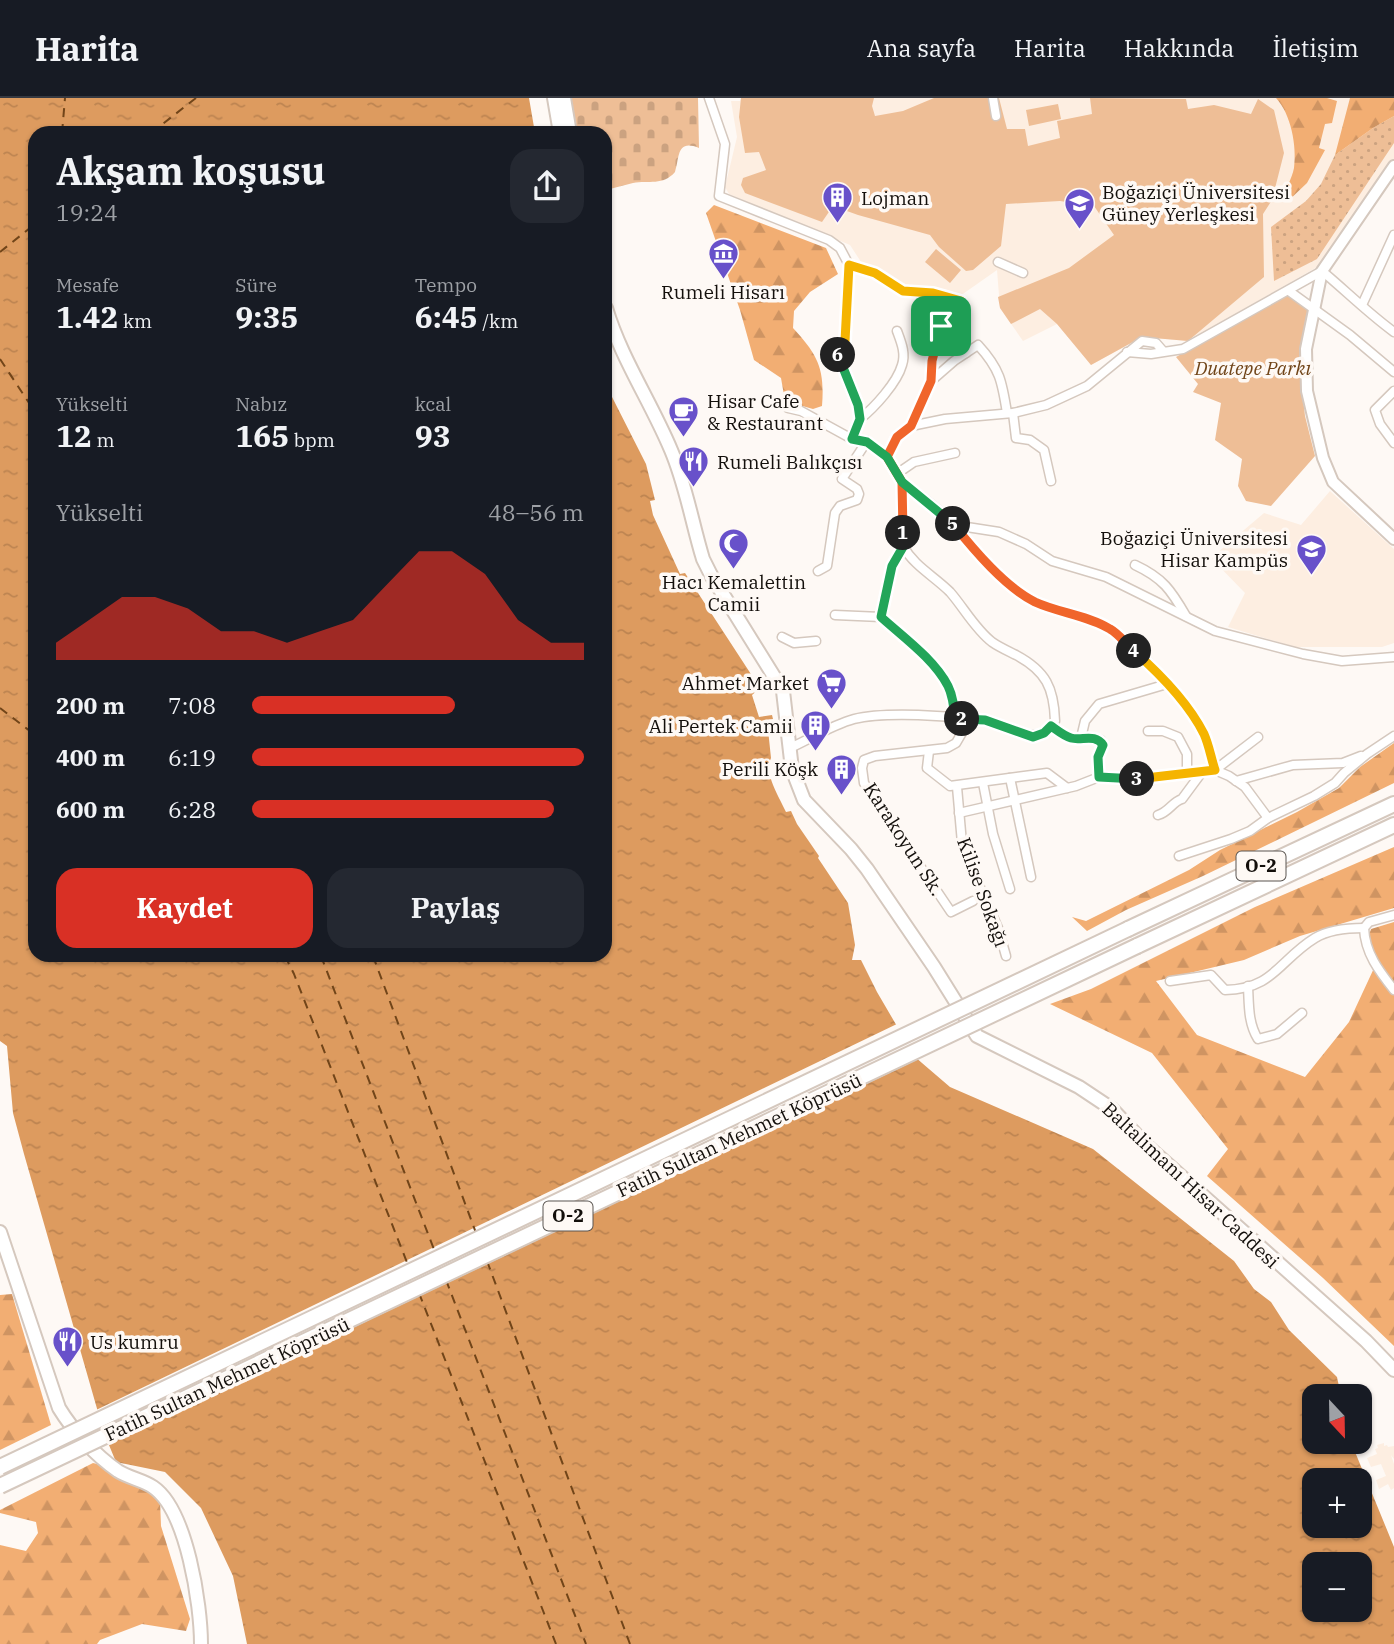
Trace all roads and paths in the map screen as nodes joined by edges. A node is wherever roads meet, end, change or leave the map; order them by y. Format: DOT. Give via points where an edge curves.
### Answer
graph roads {
  1 [pos="554,98"];
  2 [pos="564,98"];
  3 [pos="709,98"];
  4 [pos="993,98"];
  5 [pos="996,116"];
  6 [pos="560,126"];
  7 [pos="569,126"];
  8 [pos="1394,166"];
  9 [pos="1394,234"];
  10 [pos="998,262"];
  11 [pos="849,265"];
  12 [pos="1322,271"];
  13 [pos="1023,273"];
  14 [pos="1289,291"];
  15 [pos="1362,304"];
  16 [pos="1313,307"];
  17 [pos="944,322"];
  18 [pos="612,330"];
  19 [pos="897,331"];
  20 [pos="1394,332"];
  21 [pos="1163,351"];
  22 [pos="1127,352"];
  23 [pos="965,353"];
  24 [pos="1394,372"];
  25 [pos="931,381"];
  26 [pos="1394,391"];
  27 [pos="788,408"];
  28 [pos="1010,413"];
  29 [pos="860,419"];
  30 [pos="911,426"];
  31 [pos="852,439"];
  32 [pos="867,442"];
  33 [pos="1394,443"];
  34 [pos="955,453"];
  35 [pos="887,457"];
  36 [pos="898,472"];
  37 [pos="1051,481"];
  38 [pos="902,482"];
  39 [pos="954,525"];
  40 [pos="1394,539"];
  41 [pos="903,547"];
  42 [pos="1135,565"];
  43 [pos="818,571"];
  44 [pos="835,615"];
  45 [pos="1186,616"];
  46 [pos="881,617"];
  47 [pos="782,637"];
  48 [pos="816,641"];
  49 [pos="1394,657"];
  50 [pos="1167,684"];
  51 [pos="955,719"];
  52 [pos="970,719"];
  53 [pos="1051,726"];
  54 [pos="1149,731"];
  55 [pos="1394,736"];
  56 [pos="1258,737"];
  57 [pos="1081,738"];
  58 [pos="790,748"];
  59 [pos="929,751"];
  60 [pos="1367,754"];
  61 [pos="1336,763"];
  62 [pos="1215,770"];
  63 [pos="1202,772"];
  64 [pos="1344,773"];
  65 [pos="1187,774"];
  66 [pos="1099,777"];
  67 [pos="1010,778"];
  68 [pos="1236,780"];
  69 [pos="983,783"];
  70 [pos="957,787"];
  71 [pos="1067,788"];
  72 [pos="1015,799"];
  73 [pos="1394,804"];
  74 [pos="988,806"];
  75 [pos="959,813"];
  76 [pos="1158,815"];
  77 [pos="1268,818"];
  78 [pos="1394,825"];
  79 [pos="1179,856"];
  80 [pos="1031,877"];
  81 [pos="1010,889"];
  82 [pos="973,901"];
  83 [pos="1394,915"];
  84 [pos="1364,928"];
  85 [pos="1006,956"];
  86 [pos="1170,981"];
  87 [pos="1248,986"];
  88 [pos="1394,990"];
  89 [pos="1302,1013"];
  90 [pos="0,1232"];
  91 [pos="1394,1370"];
  92 [pos="0,1467"];
  93 [pos="0,1486"];
  94 [pos="201,1644"];
  1 -- 6 [label="main road"];
  2 -- 7 [label="main road"];
  3 -- 11 [label="street" via="725,144 719,196 830,240"];
  4 -- 5 [label="street"];
  8 -- 12 [label="main road"];
  9 -- 15 [label="street"];
  10 -- 13 [label="street"];
  11 -- 17 [label="street" via="875,273 903,291 961,301"];
  11 -- 29 [label="street" via="845,341 836,351"];
  12 -- 14 [label="street"];
  12 -- 15 [label="street"];
  12 -- 16 [label="main road"];
  14 -- 16 [label="street"];
  14 -- 21 [label="street" via="1200,341"];
  15 -- 20 [label="street"];
  16 -- 24 [label="street"];
  16 -- 40 [label="main road" via="1306,349 1307,391 1323,458 1333,482"];
  17 -- 23 [label="street"];
  17 -- 25 [label="street"];
  18 -- 58 [label="main road, Baltalimanı Hisar Caddesi" via="672,453 711,576 783,691"];
  19 -- 29 [label="street" via="902,365"];
  21 -- 22 [label="street"];
  21 -- 22 [label="street" via="1146,340"];
  22 -- 28 [label="street" via="1087,386 1046,405"];
  23 -- 25 [label="street"];
  23 -- 28 [label="street" via="978,345 994,363"];
  25 -- 30 [label="street"];
  26 -- 33 [label="street" via="1375,410"];
  27 -- 31 [label="street"];
  28 -- 30 [label="street"];
  28 -- 37 [label="street" via="1016,438 1031,440 1044,450"];
  29 -- 31 [label="street"];
  30 -- 35 [label="street" via="897,437"];
  31 -- 32 [label="street"];
  32 -- 35 [label="street"];
  32 -- 43 [label="street" via="842,479 857,489 857,500 835,513 827,566"];
  34 -- 36 [label="street" via="914,462"];
  35 -- 36 [label="street"];
  36 -- 38 [label="street"];
  38 -- 39 [label="street"];
  38 -- 41 [label="street"];
  39 -- 45 [label="street" via="999,532 1052,561 1106,577"];
  39 -- 50 [label="street" via="1016,589 1051,609 1113,631"];
  41 -- 46 [label="street" via="892,566"];
  41 -- 53 [label="street" via="909,558 947,589 982,634 1043,674 1055,706"];
  42 -- 45 [label="street" via="1170,588"];
  44 -- 46 [label="street"];
  45 -- 49 [label="street" via="1215,631 1303,654 1342,661"];
  46 -- 51 [label="street" via="947,684"];
  47 -- 48 [label="street" via="794,643"];
  50 -- 57 [label="street" via="1099,704 1085,721"];
  50 -- 62 [label="street" via="1205,736"];
  51 -- 52 [label="street"];
  51 -- 58 [label="street" via="889,715 853,719"];
  52 -- 53 [label="street" via="1033,737"];
  52 -- 59 [label="street, Karakoyun Sk." via="956,743"];
  53 -- 57 [label="street" via="1066,737"];
  54 -- 65 [label="street" via="1178,737 1187,754"];
  55 -- 60 [label="street"];
  56 -- 62 [label="street"];
  57 -- 66 [label="street" via="1101,740"];
  58 -- 91 [label="main road, Baltalimanı Hisar Caddesi" via="792,769 804,800 867,869 977,1036 1080,1087 1112,1109"];
  59 -- 70 [label="street" via="928,768"];
  59 -- 82 [label="street, Karakoyun Sk." via="864,760 864,783 951,912"];
  60 -- 61 [label="street"];
  60 -- 64 [label="street"];
  61 -- 64 [label="street"];
  61 -- 68 [label="street" via="1293,765"];
  62 -- 63 [label="street"];
  62 -- 68 [label="street"];
  63 -- 65 [label="street"];
  63 -- 76 [label="street" via="1182,799"];
  64 -- 77 [label="street" via="1314,796"];
  65 -- 66 [label="street"];
  66 -- 71 [label="street"];
  67 -- 69 [label="street"];
  67 -- 71 [label="street" via="1047,772"];
  67 -- 72 [label="street"];
  68 -- 77 [label="street"];
  69 -- 70 [label="street"];
  69 -- 74 [label="street"];
  70 -- 75 [label="street, Kilise Sokağı"];
  71 -- 72 [label="street"];
  72 -- 74 [label="street"];
  72 -- 80 [label="street"];
  73 -- 92 [label="highway, Fatih Sultan Mehmet Köprüsü / O-2, bridge"];
  74 -- 75 [label="street"];
  74 -- 81 [label="street"];
  75 -- 85 [label="street, Kilise Sokağı" via="962,843"];
  77 -- 79 [label="street" via="1250,831"];
  78 -- 93 [label="highway, Fatih Sultan Mehmet Köprüsü / O-2, bridge"];
  83 -- 84 [label="street" via="1369,922"];
  84 -- 87 [label="street" via="1317,937 1270,978"];
  84 -- 88 [label="street" via="1375,966"];
  86 -- 87 [label="street" via="1210,975 1225,989"];
  87 -- 89 [label="street" via="1249,1011 1258,1039 1277,1034"];
  90 -- 94 [label="main road" via="59,1408 98,1454 119,1471 153,1487 173,1514 191,1560"];
}
